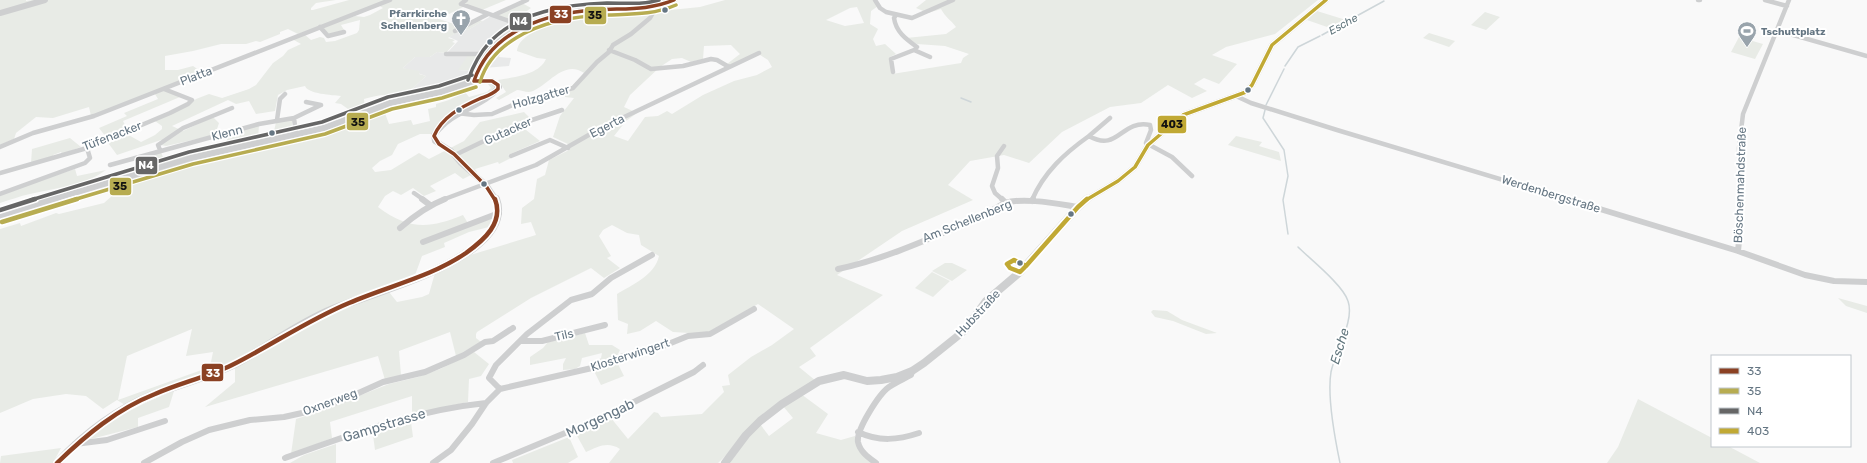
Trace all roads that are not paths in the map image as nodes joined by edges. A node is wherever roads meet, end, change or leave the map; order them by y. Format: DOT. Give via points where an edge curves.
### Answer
graph roads {
  1 [pos="44,0"];
  2 [pos="390,0"];
  3 [pos="466,0"];
  4 [pos="527,0"];
  5 [pos="674,0"];
  6 [pos="875,0"];
  7 [pos="953,0"];
  8 [pos="1326,0"];
  9 [pos="1765,0"];
  10 [pos="1789,0"];
  11 [pos="1787,6"];
  12 [pos="653,9"];
  13 [pos="0,13"];
  14 [pos="488,14"];
  15 [pos="494,15"];
  16 [pos="896,15"];
  17 [pos="523,26"];
  18 [pos="320,27"];
  19 [pos="1776,30"];
  20 [pos="455,31"];
  21 [pos="344,32"];
  22 [pos="609,50"];
  23 [pos="914,50"];
  24 [pos="759,53"];
  25 [pos="446,54"];
  26 [pos="486,54"];
  27 [pos="1867,56"];
  28 [pos="930,57"];
  29 [pos="729,67"];
  30 [pos="893,72"];
  31 [pos="474,81"];
  32 [pos="164,89"];
  33 [pos="285,94"];
  34 [pos="1236,96"];
  35 [pos="306,102"];
  36 [pos="232,108"];
  37 [pos="562,110"];
  38 [pos="457,113"];
  39 [pos="294,118"];
  40 [pos="1110,118"];
  41 [pos="276,120"];
  42 [pos="296,134"];
  43 [pos="1089,136"];
  44 [pos="1148,145"];
  45 [pos="1004,146"];
  46 [pos="0,147"];
  47 [pos="87,148"];
  48 [pos="568,148"];
  49 [pos="160,150"];
  50 [pos="455,156"];
  51 [pos="511,156"];
  52 [pos="110,165"];
  53 [pos="0,173"];
  54 [pos="1192,176"];
  55 [pos="485,185"];
  56 [pos="414,193"];
  57 [pos="0,194"];
  58 [pos="1032,200"];
  59 [pos="1006,203"];
  60 [pos="430,205"];
  61 [pos="1078,207"];
  62 [pos="499,213"];
  63 [pos="0,216"];
  64 [pos="400,228"];
  65 [pos="423,242"];
  66 [pos="1738,251"];
  67 [pos="652,255"];
  68 [pos="838,269"];
  69 [pos="1867,282"];
  70 [pos="754,309"];
  71 [pos="605,325"];
  72 [pos="513,328"];
  73 [pos="522,342"];
  74 [pos="703,365"];
  75 [pos="912,371"];
  76 [pos="500,389"];
  77 [pos="486,403"];
  78 [pos="165,421"];
  79 [pos="858,432"];
  80 [pos="919,433"];
  81 [pos="75,444"];
  82 [pos="286,458"];
  83 [pos="57,463"];
  84 [pos="144,463"];
  85 [pos="433,463"];
  86 [pos="493,463"];
  87 [pos="725,463"];
  88 [pos="876,463"];
  1 -- 13 [label="street"];
  2 -- 18 [label="street, Platta"];
  3 -- 14 [label="street" via="461,4"];
  4 -- 15 [label="street"];
  5 -- 12 [label="street"];
  6 -- 16 [label="street" via="883,11"];
  7 -- 16 [label="street" via="917,17"];
  8 -- 34 [label="street, Hubstraße" via="1272,46 1252,85 1246,92"];
  9 -- 11 [label="street"];
  10 -- 11 [label="street, Böschenmahdstraße"];
  11 -- 19 [label="street, Böschenmahdstraße"];
  12 -- 17 [label="street" via="573,12 545,17"];
  12 -- 22 [label="street, Holzgatter" via="650,18"];
  14 -- 15 [label="street"];
  14 -- 20 [label="street"];
  15 -- 17 [label="street"];
  16 -- 23 [label="street" via="894,22 904,39 917,47"];
  17 -- 26 [label="street" via="498,41"];
  18 -- 21 [label="street" via="328,36"];
  18 -- 32 [label="street, Platta"];
  19 -- 27 [label="street"];
  19 -- 66 [label="street, Böschenmahdstraße" via="1743,114 1739,148"];
  22 -- 29 [label="street" via="651,69 683,66 711,59"];
  22 -- 38 [label="street, Holzgatter" via="577,86 570,89 515,104 492,114"];
  23 -- 28 [label="street"];
  23 -- 30 [label="street" via="892,57"];
  24 -- 29 [label="street, Egerta"];
  25 -- 26 [label="street"];
  26 -- 31 [label="street"];
  29 -- 48 [label="street, Egerta" via="601,128"];
  31 -- 38 [label="street" via="492,81 497,84 498,89"];
  31 -- 42 [label="street" via="446,91 390,103 332,126"];
  32 -- 46 [label="street, Platta" via="82,121 32,133"];
  32 -- 47 [label="street, Tüfenacker" via="192,100 170,113"];
  33 -- 41 [label="street" via="280,99"];
  34 -- 44 [label="street, Hubstraße" via="1183,115"];
  34 -- 66 [label="street, Werdenbergstraße" via="1284,113"];
  35 -- 39 [label="street, Klenn" via="321,105"];
  36 -- 49 [label="street, Klenn" via="166,139 158,145"];
  37 -- 50 [label="street, Gutacker" via="517,125"];
  38 -- 50 [label="street" via="439,127 434,135 435,141"];
  39 -- 41 [label="street, Klenn"];
  39 -- 42 [label="street"];
  40 -- 43 [label="street"];
  41 -- 49 [label="street, Klenn"];
  42 -- 63 [label="street" via="185,159"];
  43 -- 44 [label="street" via="1097,142 1107,142 1138,123 1144,123 1150,125 1151,130 1146,143"];
  43 -- 58 [label="street" via="1064,155 1041,182"];
  44 -- 54 [label="street" via="1172,157"];
  44 -- 61 [label="street, Hubstraße" via="1130,170 1118,181"];
  45 -- 59 [label="street" via="996,154 997,175 992,186 995,193"];
  47 -- 53 [label="street, Tüfenacker"];
  47 -- 57 [label="street" via="90,158 85,163"];
  48 -- 51 [label="street" via="550,140"];
  48 -- 55 [label="street, Egerta" via="536,165"];
  49 -- 52 [label="street, Klenn"];
  50 -- 55 [label="street"];
  55 -- 60 [label="street, Egerta"];
  55 -- 62 [label="street" via="497,203"];
  56 -- 60 [label="street"];
  58 -- 59 [label="street, Am Schellenberg"];
  58 -- 61 [label="street, Am Schellenberg"];
  59 -- 68 [label="street, Am Schellenberg" via="980,217 881,257"];
  60 -- 64 [label="street, Egerta"];
  61 -- 75 [label="street, Hubstraße" via="1020,272 986,301 964,331"];
  62 -- 65 [label="street"];
  62 -- 81 [label="street" via="495,226 486,236 451,262 412,281 328,312 231,365 137,402 103,422"];
  66 -- 69 [label="street, Werdenbergstraße" via="1804,275 1834,281"];
  67 -- 73 [label="street" via="611,278 592,294 571,300 527,334"];
  70 -- 76 [label="street, Klosterwingert" via="710,334 688,336 656,349 623,356 592,368"];
  71 -- 73 [label="street, Tils" via="542,340"];
  72 -- 84 [label="street, Oxnerweg" via="493,341 485,342 464,355 425,372 383,382 311,411 214,428"];
  73 -- 76 [label="street" via="499,360 490,373 490,382"];
  74 -- 86 [label="street, Morgengab" via="694,372 606,416"];
  75 -- 79 [label="street" via="911,375 889,388 863,421"];
  75 -- 87 [label="street, Hubstraße" via="881,380 867,381 844,375 819,381 765,417 746,435"];
  76 -- 77 [label="street"];
  77 -- 82 [label="street, Gampstrasse" via="416,415"];
  77 -- 85 [label="street" via="454,446"];
  78 -- 81 [label="street" via="116,437"];
  79 -- 80 [label="street" via="866,437 887,440 901,439"];
  79 -- 88 [label="street" via="861,450"];
  81 -- 83 [label="street"];
}
